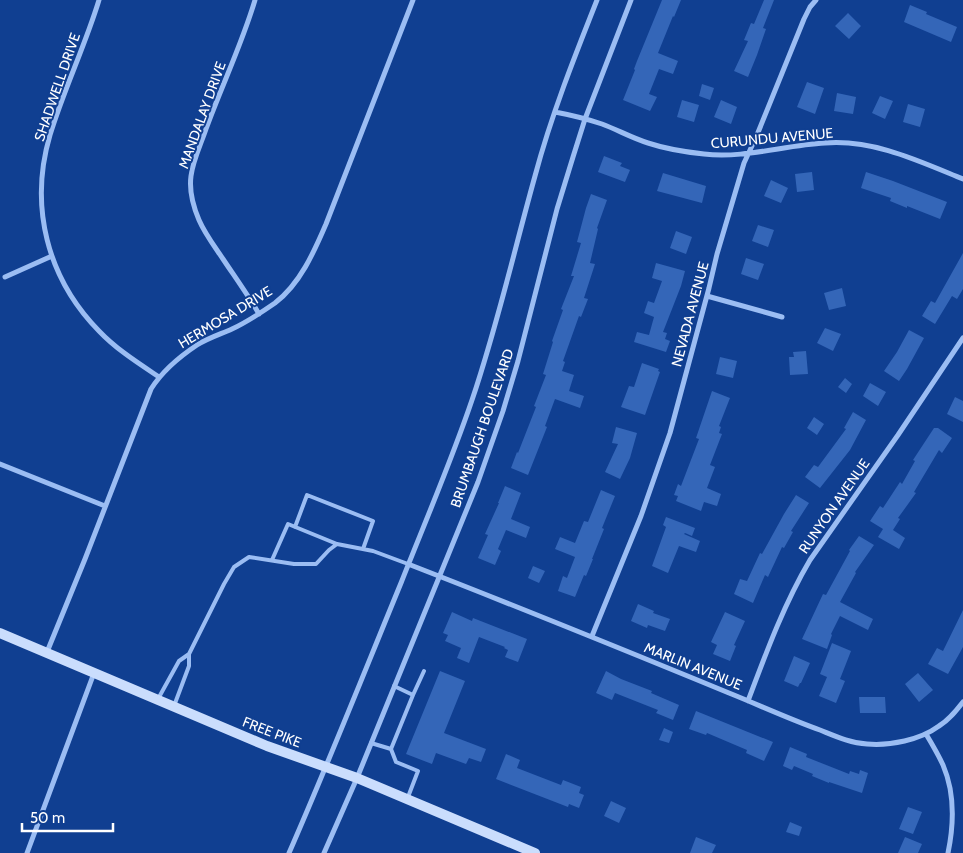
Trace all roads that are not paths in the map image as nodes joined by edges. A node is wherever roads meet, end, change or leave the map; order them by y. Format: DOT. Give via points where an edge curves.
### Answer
graph roads {
  1 [pos="100,0"];
  2 [pos="256,0"];
  3 [pos="413,0"];
  4 [pos="597,0"];
  5 [pos="631,0"];
  6 [pos="816,0"];
  7 [pos="555,112"];
  8 [pos="585,119"];
  9 [pos="749,153"];
  10 [pos="963,178"];
  11 [pos="52,256"];
  12 [pos="5,277"];
  13 [pos="707,296"];
  14 [pos="259,314"];
  15 [pos="782,317"];
  16 [pos="963,338"];
  17 [pos="159,377"];
  18 [pos="0,464"];
  19 [pos="105,506"];
  20 [pos="295,527"];
  21 [pos="337,544"];
  22 [pos="364,549"];
  23 [pos="272,560"];
  24 [pos="408,564"];
  25 [pos="440,576"];
  26 [pos="0,633"];
  27 [pos="592,636"];
  28 [pos="47,652"];
  29 [pos="189,654"];
  30 [pos="424,671"];
  31 [pos="94,672"];
  32 [pos="394,686"];
  33 [pos="413,695"];
  34 [pos="158,699"];
  35 [pos="748,701"];
  36 [pos="963,702"];
  37 [pos="174,706"];
  38 [pos="926,734"];
  39 [pos="371,743"];
  40 [pos="391,749"];
  41 [pos="326,767"];
  42 [pos="357,778"];
  43 [pos="407,800"];
  44 [pos="26,853"];
  45 [pos="290,853"];
  46 [pos="324,853"];
  47 [pos="535,853"];
  48 [pos="948,853"];
  1 -- 11 [label="street, SHADWELL DRIVE" via="60,105 44,162 42,215"];
  2 -- 14 [label="street, MANDALAY DRIVE" via="193,165 190,190 200,223"];
  3 -- 14 [label="street, HERMOSA DRIVE" via="315,250 289,289"];
  4 -- 7 [label="street, BRUMBAUGH BOULEVARD"];
  5 -- 8 [label="street, BRUMBAUGH BOULEVARD"];
  6 -- 9 [label="street, NEVADA AVENUE" via="804,19"];
  7 -- 8 [label="street, CURUNDU AVENUE"];
  7 -- 24 [label="street, BRUMBAUGH BOULEVARD" via="494,332 447,469"];
  8 -- 9 [label="street, CURUNDU AVENUE" via="682,152 706,155"];
  8 -- 25 [label="street, BRUMBAUGH BOULEVARD" via="557,209 503,411"];
  9 -- 10 [label="street, CURUNDU AVENUE" via="826,142 846,143 899,153"];
  9 -- 13 [label="street, NEVADA AVENUE"];
  11 -- 12 [label="street"];
  11 -- 17 [label="street, SHADWELL DRIVE" via="70,295 83,314 130,358"];
  13 -- 15 [label="street"];
  13 -- 27 [label="street, NEVADA AVENUE" via="670,433 641,516"];
  14 -- 17 [label="street, HERMOSA DRIVE" via="198,344"];
  16 -- 35 [label="street, RUNYON AVENUE" via="799,578"];
  17 -- 19 [label="street, HERMOSA DRIVE" via="151,389"];
  18 -- 19 [label="street"];
  19 -- 28 [label="street, HERMOSA DRIVE"];
  20 -- 21 [label="lane"];
  20 -- 22 [label="lane" via="307,495 373,521"];
  20 -- 23 [label="lane" via="288,524"];
  21 -- 22 [label="lane"];
  21 -- 23 [label="lane" via="316,564"];
  22 -- 24 [label="lane"];
  23 -- 29 [label="lane" via="249,557 234,567"];
  24 -- 25 [label="street, MARLIN AVENUE"];
  24 -- 41 [label="street, BRUMBAUGH BOULEVARD"];
  25 -- 27 [label="street, MARLIN AVENUE"];
  25 -- 32 [label="street, BRUMBAUGH BOULEVARD"];
  26 -- 28 [label="main road, FREE PIKE"];
  27 -- 35 [label="street, MARLIN AVENUE"];
  28 -- 31 [label="main road, FREE PIKE"];
  29 -- 34 [label="lane" via="179,661"];
  29 -- 37 [label="lane" via="189,666"];
  30 -- 33 [label="lane"];
  31 -- 34 [label="main road, FREE PIKE"];
  31 -- 44 [label="street"];
  32 -- 33 [label="lane"];
  32 -- 39 [label="street, BRUMBAUGH BOULEVARD"];
  33 -- 40 [label="lane"];
  34 -- 37 [label="main road, FREE PIKE"];
  35 -- 38 [label="street, MARLIN AVENUE" via="846,740 866,744 899,742"];
  36 -- 38 [label="street, MARLIN AVENUE" via="949,718"];
  37 -- 41 [label="main road, FREE PIKE"];
  38 -- 48 [label="street" via="943,765 951,797 954,820"];
  39 -- 40 [label="lane"];
  39 -- 42 [label="street, BRUMBAUGH BOULEVARD"];
  40 -- 43 [label="lane" via="396,762 418,771"];
  41 -- 42 [label="main road, FREE PIKE"];
  41 -- 45 [label="street, BRUMBAUGH BOULEVARD"];
  42 -- 43 [label="main road, FREE PIKE"];
  42 -- 46 [label="street, BRUMBAUGH BOULEVARD"];
  43 -- 47 [label="main road, FREE PIKE"];
}
